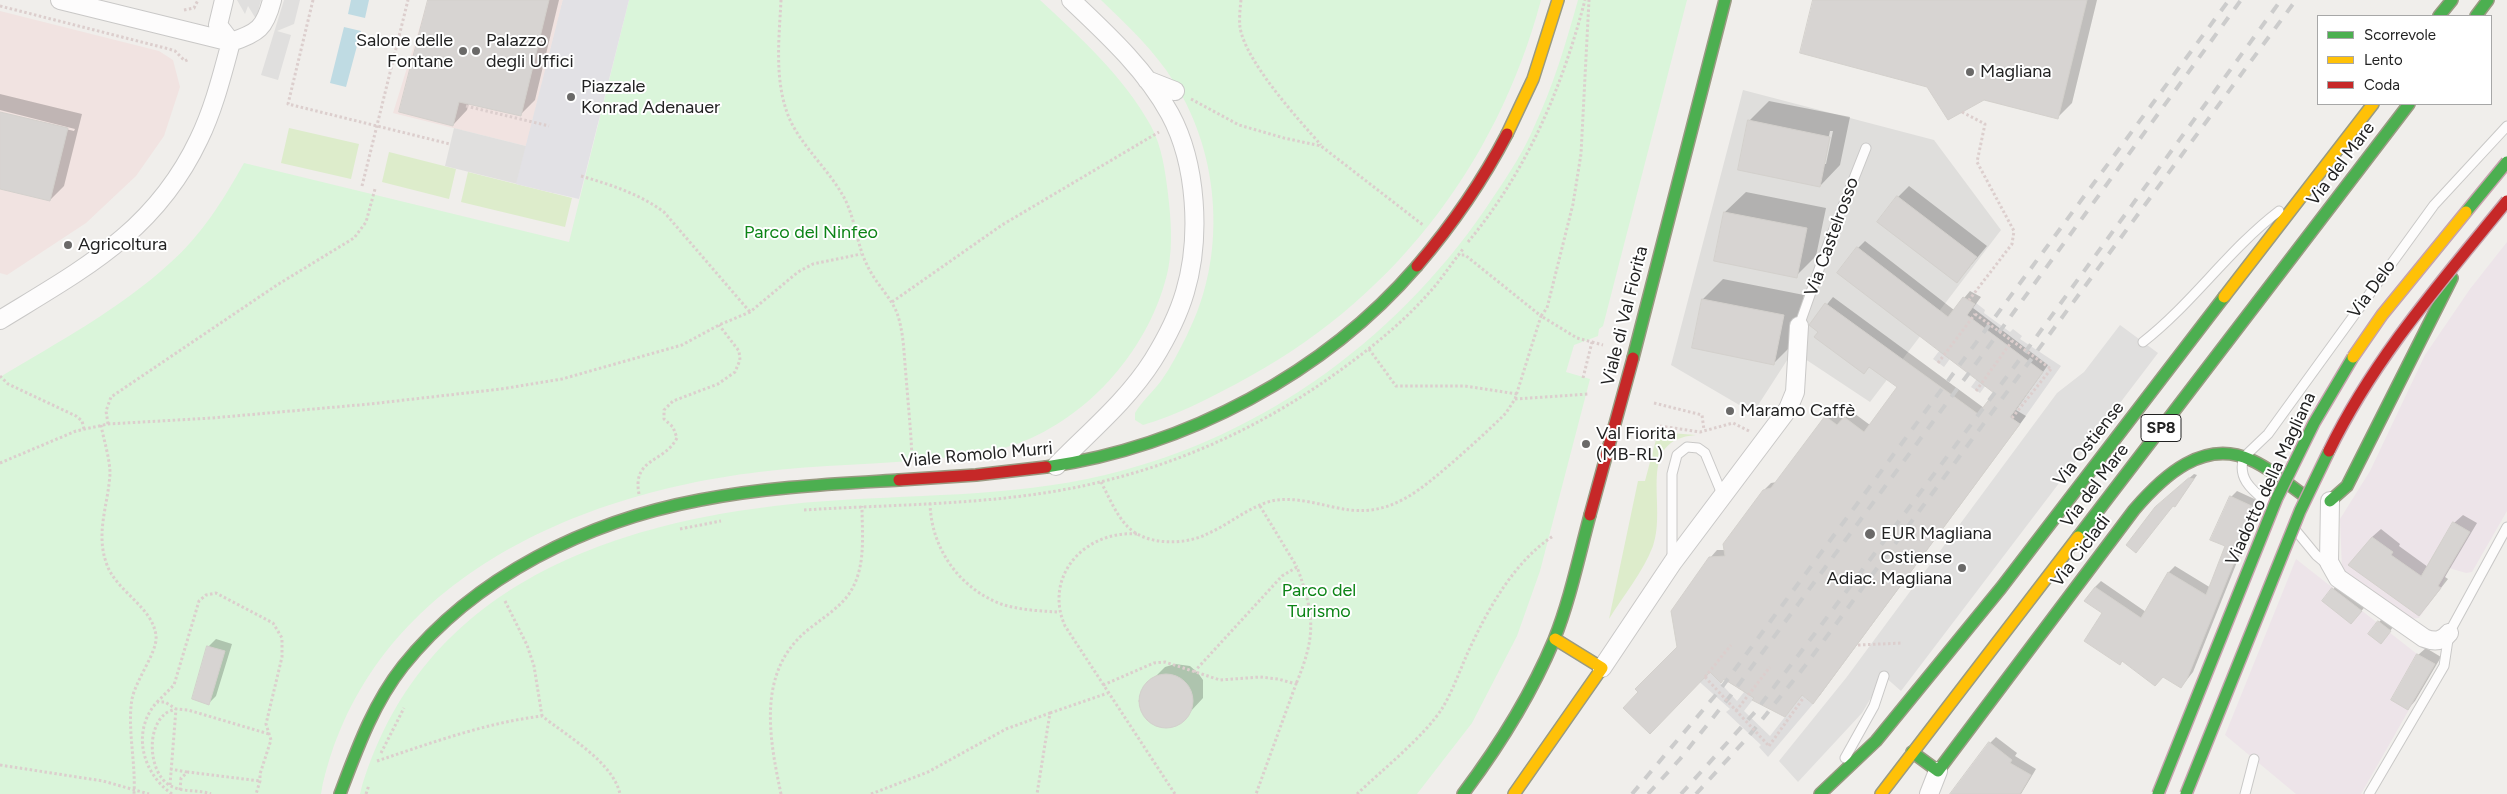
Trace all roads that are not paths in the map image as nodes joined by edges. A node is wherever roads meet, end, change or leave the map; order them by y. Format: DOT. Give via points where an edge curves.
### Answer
graph roads {
  1 [pos="60,0"];
  2 [pos="224,0"];
  3 [pos="272,0"];
  4 [pos="1071,0"];
  5 [pos="1558,0"];
  6 [pos="1724,0"];
  7 [pos="2452,0"];
  8 [pos="2488,0"];
  9 [pos="2440,15"];
  10 [pos="2477,15"];
  11 [pos="231,42"];
  12 [pos="1147,80"];
  13 [pos="1175,91"];
  14 [pos="2372,105"];
  15 [pos="2408,105"];
  16 [pos="2507,126"];
  17 [pos="1866,148"];
  18 [pos="2507,162"];
  19 [pos="2307,190"];
  20 [pos="2507,201"];
  21 [pos="2465,252"];
  22 [pos="0,320"];
  23 [pos="1799,326"];
  24 [pos="2144,342"];
  25 [pos="2244,457"];
  26 [pos="1055,466"];
  27 [pos="1722,494"];
  28 [pos="2322,502"];
  29 [pos="2507,527"];
  30 [pos="1672,562"];
  31 [pos="2332,568"];
  32 [pos="2449,633"];
  33 [pos="1555,638"];
  34 [pos="1602,668"];
  35 [pos="1884,676"];
  36 [pos="1912,752"];
  37 [pos="2254,759"];
  38 [pos="1938,771"];
  39 [pos="1824,790"];
  40 [pos="340,794"];
  41 [pos="1463,794"];
  42 [pos="1514,794"];
  43 [pos="1881,794"];
  44 [pos="1929,794"];
  45 [pos="2158,794"];
  46 [pos="2186,794"];
  47 [pos="2245,794"];
  48 [pos="2369,794"];
  1 -- 11 [label="street"];
  2 -- 11 [label="street" via="218,25"];
  3 -- 11 [label="street" via="260,28"];
  4 -- 12 [label="street"];
  5 -- 26 [label="main road, Viale Romolo Murri" via="1534,76 1499,151 1440,240 1386,300 1346,336 1310,362 1228,411 1155,441 1098,458"];
  6 -- 33 [label="main road, Viale di Val Fiorita" via="1590,521"];
  7 -- 9 [label="main road"];
  8 -- 10 [label="main road"];
  11 -- 22 [label="street" via="199,140 173,186 158,205 109,251"];
  12 -- 13 [label="street"];
  12 -- 26 [label="street" via="1173,121 1182,143 1193,227 1190,274 1172,327 1152,361 1129,392"];
  14 -- 19 [label="main road, Via Ostiense"];
  15 -- 36 [label="main road, Via del Mare / SP8"];
  16 -- 25 [label="lane, Via Delo" via="2434,205 2268,434"];
  17 -- 23 [label="lane, Via Castelrosso"];
  18 -- 45 [label="main road, Viadotto della Magliana, bridge" via="2382,315 2318,415 2277,498"];
  19 -- 24 [label="lane" via="2236,247 2178,312"];
  19 -- 39 [label="main road, Via Ostiense" via="2001,588 1876,741"];
  20 -- 21 [label="main road, bridge"];
  21 -- 28 [label="main road, bridge" via="2347,486 2338,496"];
  21 -- 46 [label="main road, bridge" via="2380,361 2330,447 2300,512"];
  23 -- 27 [label="street" via="1795,392 1791,403"];
  25 -- 28 [label="main road, Via Cicladi"];
  25 -- 31 [label="lane" via="2241,470 2245,481"];
  25 -- 38 [label="main road, Via Cicladi" via="2220,454 2195,458 2178,466 2151,490"];
  26 -- 40 [label="main road, Viale Romolo Murri" via="998,475 831,484 717,496 648,513 585,534 538,556 477,592 440,622 398,671 374,710 354,751"];
  27 -- 30 [label="street"];
  27 -- 30 [label="lane" via="1702,450 1688,448 1677,455 1672,474"];
  28 -- 31 [label="street" via="2331,524 2329,555"];
  29 -- 32 [label="lane"];
  30 -- 34 [label="street"];
  31 -- 32 [label="street" via="2338,578 2424,638 2436,641"];
  32 -- 48 [label="lane" via="2444,666"];
  33 -- 34 [label="main road"];
  33 -- 41 [label="main road, Viale di Val Fiorita" via="1514,720"];
  34 -- 42 [label="main road"];
  35 -- 39 [label="lane" via="1874,706"];
  36 -- 38 [label="main road"];
  36 -- 43 [label="main road, Via del Mare / SP8"];
  37 -- 47 [label="lane"];
  38 -- 44 [label="street"];
}
